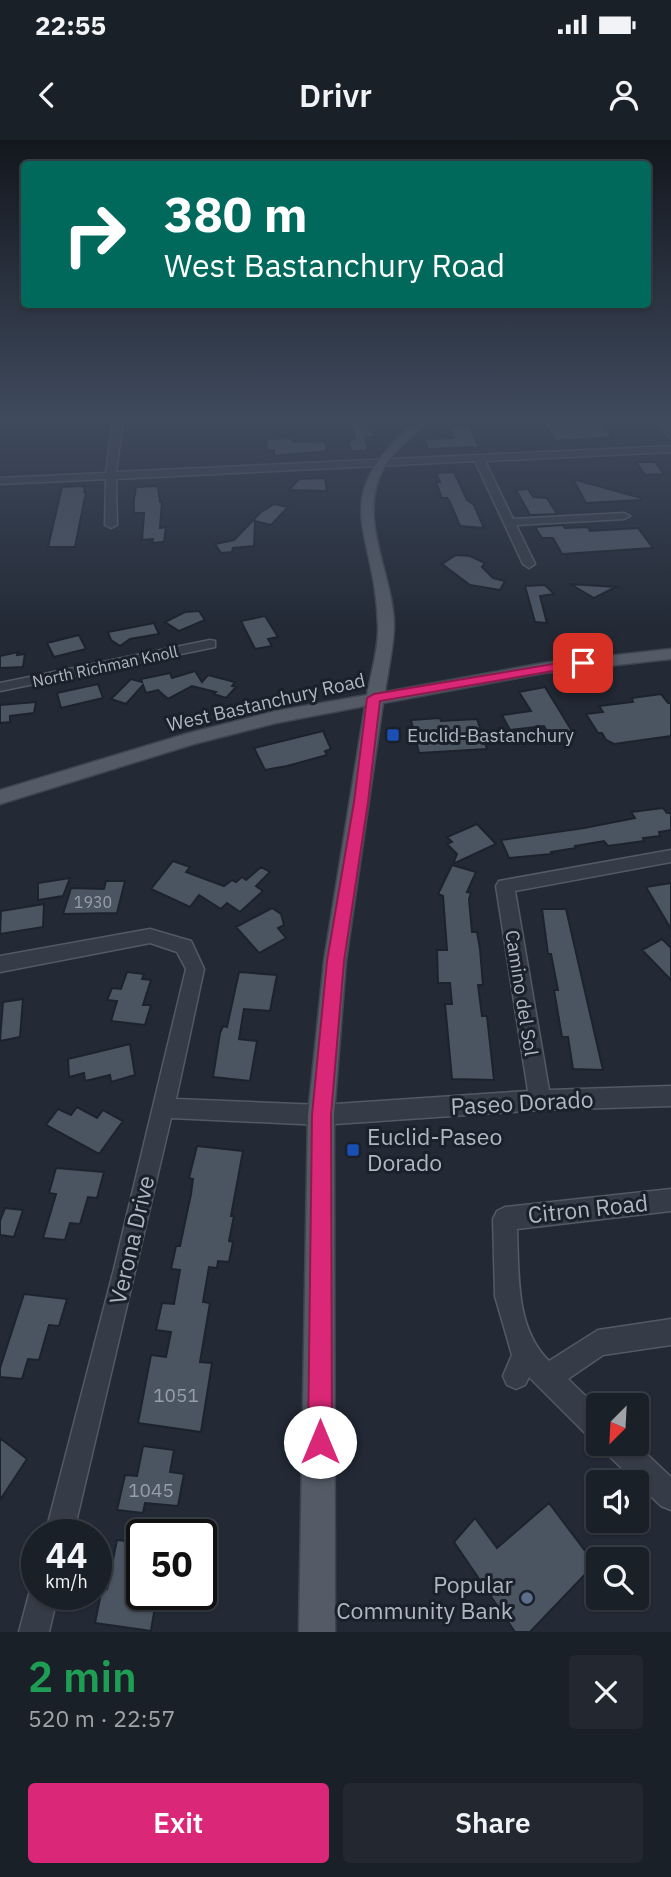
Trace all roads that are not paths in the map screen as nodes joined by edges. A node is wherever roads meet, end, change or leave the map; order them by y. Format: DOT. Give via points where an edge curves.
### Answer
graph roads {
  1 [pos="111,490"];
  2 [pos="368,490"];
  3 [pos="494,490"];
  4 [pos="624,516"];
  5 [pos="510,522"];
  6 [pos="111,526"];
  7 [pos="529,564"];
  8 [pos="210,643"];
  9 [pos="671,654"];
  10 [pos="0,687"];
  11 [pos="374,698"];
  12 [pos="0,797"];
  13 [pos="671,856"];
  14 [pos="0,964"];
  15 [pos="671,1096"];
  16 [pos="540,1100"];
  17 [pos="163,1108"];
  18 [pos="321,1115"];
  19 [pos="671,1200"];
  20 [pos="671,1332"];
  21 [pos="548,1377"];
  22 [pos="586,1414"];
  23 [pos="629,1456"];
  24 [pos="671,1496"];
  25 [pos="63,1519"];
  26 [pos="40,1610"];
  27 [pos="34,1632"];
  28 [pos="317,1632"];
  1 -- 6 [label="street"];
  2 -- 11 [label="main road" via="367,529 385,596 386,628"];
  3 -- 5 [label="street"];
  4 -- 5 [label="street"];
  5 -- 7 [label="street"];
  8 -- 10 [label="street, North Richman Knoll"];
  9 -- 11 [label="main road, West Bastanchury Road" via="544,668"];
  11 -- 12 [label="main road, West Bastanchury Road" via="189,739"];
  11 -- 18 [label="main road" via="335,961"];
  13 -- 16 [label="street, Camino del Sol" via="505,886"];
  14 -- 17 [label="street, Verona Drive" via="150,936 184,946 195,969"];
  15 -- 16 [label="street, Paseo Dorado"];
  16 -- 18 [label="street, Paseo Dorado"];
  17 -- 18 [label="street, Paseo Dorado"];
  17 -- 25 [label="street, Verona Drive"];
  18 -- 28 [label="main road"];
  19 -- 21 [label="street, Citron Road" via="505,1219 507,1296 520,1365"];
  20 -- 21 [label="street" via="598,1343"];
  21 -- 22 [label="street"];
  23 -- 24 [label="street"];
  26 -- 27 [label="street"];
}
